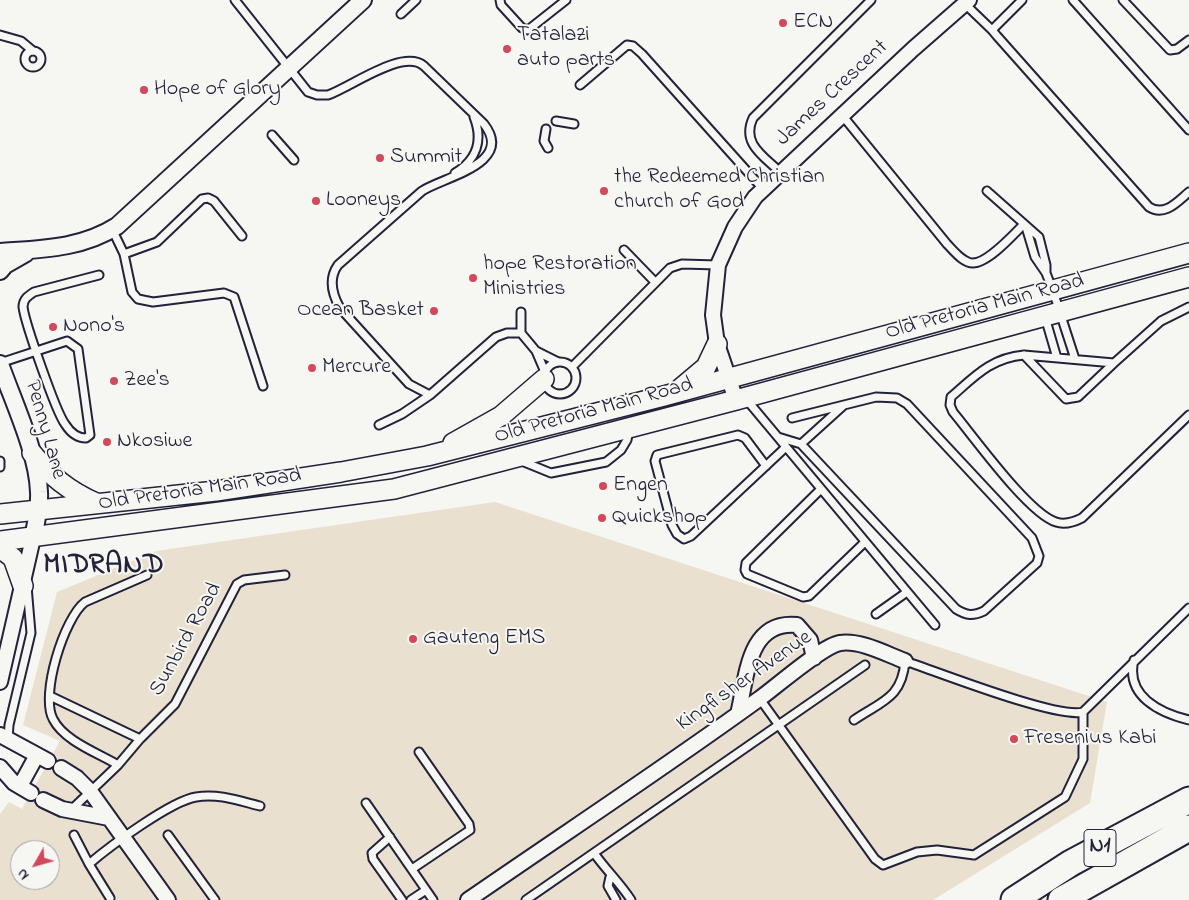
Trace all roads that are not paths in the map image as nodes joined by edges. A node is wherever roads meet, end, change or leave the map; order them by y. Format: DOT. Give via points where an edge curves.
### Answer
graph roads {
  1 [pos="235,0"];
  2 [pos="363,0"];
  3 [pos="416,0"];
  4 [pos="500,0"];
  5 [pos="566,0"];
  6 [pos="871,0"];
  7 [pos="1022,0"];
  8 [pos="1074,0"];
  9 [pos="1123,0"];
  10 [pos="967,2"];
  11 [pos="402,14"];
  12 [pos="992,30"];
  13 [pos="0,35"];
  14 [pos="1189,40"];
  15 [pos="30,52"];
  16 [pos="288,68"];
  17 [pos="580,85"];
  18 [pos="472,114"];
  19 [pos="842,115"];
  20 [pos="556,121"];
  21 [pos="574,124"];
  22 [pos="546,129"];
  23 [pos="1189,130"];
  24 [pos="272,135"];
  25 [pos="548,148"];
  26 [pos="294,160"];
  27 [pos="781,173"];
  28 [pos="448,178"];
  29 [pos="763,189"];
  30 [pos="987,191"];
  31 [pos="1189,192"];
  32 [pos="1025,226"];
  33 [pos="112,229"];
  34 [pos="242,236"];
  35 [pos="38,249"];
  36 [pos="624,250"];
  37 [pos="0,252"];
  38 [pos="1189,253"];
  39 [pos="124,254"];
  40 [pos="718,265"];
  41 [pos="0,272"];
  42 [pos="99,275"];
  43 [pos="1189,277"];
  44 [pos="655,282"];
  45 [pos="1049,282"];
  46 [pos="1189,306"];
  47 [pos="521,312"];
  48 [pos="1052,315"];
  49 [pos="521,333"];
  50 [pos="717,344"];
  51 [pos="536,351"];
  52 [pos="38,352"];
  53 [pos="1024,355"];
  54 [pos="1057,358"];
  55 [pos="1075,359"];
  56 [pos="558,362"];
  57 [pos="1114,362"];
  58 [pos="0,363"];
  59 [pos="572,367"];
  60 [pos="544,376"];
  61 [pos="729,379"];
  62 [pos="263,386"];
  63 [pos="430,395"];
  64 [pos="664,396"];
  65 [pos="740,399"];
  66 [pos="845,404"];
  67 [pos="1189,415"];
  68 [pos="792,418"];
  69 [pos="378,425"];
  70 [pos="630,428"];
  71 [pos="778,437"];
  72 [pos="801,444"];
  73 [pos="786,447"];
  74 [pos="32,453"];
  75 [pos="428,456"];
  76 [pos="515,458"];
  77 [pos="0,460"];
  78 [pos="766,466"];
  79 [pos="0,467"];
  80 [pos="821,489"];
  81 [pos="96,503"];
  82 [pos="38,510"];
  83 [pos="0,514"];
  84 [pos="33,538"];
  85 [pos="0,541"];
  86 [pos="866,542"];
  87 [pos="0,548"];
  88 [pos="148,575"];
  89 [pos="285,576"];
  90 [pos="24,579"];
  91 [pos="907,592"];
  92 [pos="1189,608"];
  93 [pos="876,614"];
  94 [pos="935,625"];
  95 [pos="5,643"];
  96 [pos="814,658"];
  97 [pos="1134,660"];
  98 [pos="905,661"];
  99 [pos="864,665"];
  100 [pos="0,682"];
  101 [pos="50,696"];
  102 [pos="760,699"];
  103 [pos="1083,712"];
  104 [pos="738,714"];
  105 [pos="854,720"];
  106 [pos="1189,720"];
  107 [pos="780,725"];
  108 [pos="4,738"];
  109 [pos="140,739"];
  110 [pos="419,752"];
  111 [pos="118,765"];
  112 [pos="0,767"];
  113 [pos="62,768"];
  114 [pos="90,791"];
  115 [pos="44,800"];
  116 [pos="1189,800"];
  117 [pos="366,803"];
  118 [pos="260,806"];
  119 [pos="70,811"];
  120 [pos="109,818"];
  121 [pos="1189,828"];
  122 [pos="74,835"];
  123 [pos="168,835"];
  124 [pos="125,838"];
  125 [pos="390,838"];
  126 [pos="594,853"];
  127 [pos="89,864"];
  128 [pos="412,869"];
  129 [pos="610,877"];
  130 [pos="426,890"];
  131 [pos="110,898"];
  132 [pos="168,900"];
  133 [pos="215,900"];
  134 [pos="402,900"];
  135 [pos="411,900"];
  136 [pos="433,900"];
  137 [pos="468,900"];
  138 [pos="526,900"];
  139 [pos="616,900"];
  140 [pos="632,900"];
  141 [pos="1014,900"];
  142 [pos="1061,900"];
  1 -- 16 [label="lane"];
  2 -- 16 [label="street"];
  3 -- 11 [label="lane"];
  4 -- 5 [label="lane" via="501,5 528,30"];
  6 -- 27 [label="lane" via="754,118 748,132 750,140"];
  7 -- 12 [label="lane"];
  8 -- 23 [label="lane"];
  9 -- 14 [label="lane" via="1170,50"];
  10 -- 12 [label="lane"];
  10 -- 19 [label="street, James Crescent"];
  12 -- 31 [label="lane" via="1149,207 1168,209"];
  13 -- 15 [label="lane" via="16,39"];
  16 -- 18 [label="lane" via="308,92 321,95 336,92 399,61 414,60"];
  16 -- 33 [label="street"];
  17 -- 29 [label="lane" via="622,49 633,46"];
  18 -- 28 [label="lane" via="479,133 478,146 466,165"];
  18 -- 28 [label="lane" via="491,136 488,152 471,170"];
  19 -- 27 [label="street, James Crescent"];
  19 -- 32 [label="lane" via="947,244 964,260 978,262"];
  20 -- 21 [label="lane"];
  22 -- 25 [label="lane" via="544,141"];
  24 -- 26 [label="lane"];
  27 -- 29 [label="street, James Crescent"];
  28 -- 63 [label="lane" via="422,191 338,265 332,286 336,300 347,314 409,384"];
  29 -- 40 [label="street, James Crescent" via="735,227"];
  30 -- 32 [label="lane"];
  32 -- 45 [label="lane" via="1035,258"];
  33 -- 35 [label="street" via="96,238"];
  33 -- 39 [label="lane"];
  34 -- 39 [label="lane" via="208,198 202,199 157,242"];
  35 -- 37 [label="street"];
  35 -- 41 [label="street" via="20,255"];
  36 -- 44 [label="lane"];
  38 -- 45 [label="main road, Old Pretoria Main Road"];
  39 -- 62 [label="lane" via="132,292 145,302 224,293 234,297"];
  40 -- 44 [label="lane" via="676,266"];
  40 -- 50 [label="street, James Crescent" via="713,315"];
  42 -- 52 [label="lane" via="27,296 24,307"];
  43 -- 48 [label="main road, Old Pretoria Main Road"];
  44 -- 59 [label="lane"];
  45 -- 48 [label="lane"];
  45 -- 61 [label="main road, Old Pretoria Main Road"];
  46 -- 57 [label="lane" via="1161,321"];
  47 -- 49 [label="lane"];
  48 -- 54 [label="lane"];
  48 -- 55 [label="lane"];
  48 -- 65 [label="main road, Old Pretoria Main Road"];
  49 -- 51 [label="lane"];
  49 -- 63 [label="lane" via="496,337"];
  50 -- 61 [label="street, James Crescent"];
  50 -- 64 [label="main road" via="712,358 692,381"];
  51 -- 56 [label="lane"];
  51 -- 60 [label="lane"];
  52 -- 52 [label="lane" via="67,341 78,349 90,435 86,438 72,434 63,422"];
  52 -- 58 [label="lane"];
  53 -- 54 [label="lane"];
  53 -- 57 [label="lane" via="1066,399 1078,397"];
  53 -- 67 [label="lane" via="997,361 984,368 951,397 950,405 1027,502 1046,518 1058,523 1072,523 1082,518"];
  54 -- 55 [label="lane"];
  55 -- 57 [label="lane"];
  56 -- 59 [label="lane"];
  56 -- 60 [label="lane" via="550,365"];
  58 -- 74 [label="street, Penny Lane"];
  59 -- 60 [label="lane" via="575,382 565,393 550,390"];
  60 -- 75 [label="main road" via="501,416"];
  61 -- 64 [label="main road, Old Pretoria Main Road"];
  61 -- 65 [label="street, James Crescent"];
  63 -- 69 [label="lane"];
  64 -- 75 [label="main road, Old Pretoria Main Road"];
  65 -- 70 [label="main road, Old Pretoria Main Road"];
  65 -- 71 [label="lane"];
  66 -- 68 [label="lane"];
  66 -- 72 [label="lane"];
  66 -- 72 [label="lane" via="887,396 908,404 1032,538 1039,556 1036,563 984,610 974,615 964,614"];
  70 -- 76 [label="main road, Old Pretoria Main Road"];
  70 -- 76 [label="lane" via="624,445 606,462 551,473"];
  71 -- 72 [label="lane"];
  71 -- 73 [label="lane"];
  73 -- 78 [label="lane"];
  73 -- 80 [label="lane"];
  74 -- 81 [label="main road" via="62,485"];
  74 -- 82 [label="street, Penny Lane" via="38,480"];
  75 -- 81 [label="main road, Old Pretoria Main Road" via="216,491"];
  76 -- 84 [label="main road, Old Pretoria Main Road" via="394,489"];
  77 -- 79 [label="lane"];
  78 -- 78 [label="lane" via="692,536 684,539 677,534 655,461 657,455 738,435 749,442"];
  80 -- 86 [label="lane"];
  80 -- 86 [label="lane" via="746,563 748,574 802,597 809,596"];
  81 -- 82 [label="main road, Old Pretoria Main Road"];
  82 -- 83 [label="main road, Old Pretoria Main Road"];
  82 -- 84 [label="street, Penny Lane"];
  84 -- 85 [label="main road, Old Pretoria Main Road"];
  84 -- 90 [label="street"];
  86 -- 91 [label="lane"];
  87 -- 90 [label="main road" via="13,558"];
  88 -- 101 [label="lane" via="79,606 59,645"];
  89 -- 109 [label="lane, Sunbird Road" via="244,580 237,584 175,704"];
  90 -- 95 [label="street"];
  90 -- 108 [label="lane" via="31,633"];
  91 -- 93 [label="lane"];
  91 -- 94 [label="lane"];
  92 -- 97 [label="lane"];
  95 -- 100 [label="street"];
  96 -- 98 [label="street, Kingfisher Avenue" via="839,643 876,650"];
  96 -- 102 [label="street, Kingfisher Avenue"];
  96 -- 104 [label="street" via="810,640 797,625 778,624 766,631 756,642"];
  97 -- 103 [label="lane"];
  97 -- 106 [label="lane" via="1132,681 1139,693 1152,706"];
  98 -- 103 [label="lane, Kingfisher Avenue" via="1031,703 1068,713"];
  98 -- 105 [label="lane" via="900,687"];
  99 -- 107 [label="lane"];
  101 -- 109 [label="lane"];
  101 -- 111 [label="lane" via="49,710 62,731"];
  102 -- 104 [label="street, Kingfisher Avenue"];
  102 -- 107 [label="lane"];
  103 -- 107 [label="lane" via="1083,759 1065,797 974,855 937,850 917,852 887,865 875,859"];
  104 -- 137 [label="street, Kingfisher Avenue"];
  107 -- 126 [label="lane"];
  108 -- 112 [label="street" via="43,758 25,789"];
  109 -- 111 [label="lane, Sunbird Road"];
  110 -- 128 [label="lane" via="470,830"];
  111 -- 114 [label="lane, Sunbird Road"];
  113 -- 114 [label="street"];
  114 -- 119 [label="lane, Sunbird Road"];
  114 -- 120 [label="street"];
  115 -- 119 [label="street"];
  116 -- 141 [label="highway, N1" via="1071,863"];
  117 -- 125 [label="lane"];
  118 -- 124 [label="lane" via="219,796 196,797 165,810"];
  119 -- 120 [label="street"];
  120 -- 124 [label="street"];
  121 -- 142 [label="highway, N1"];
  122 -- 127 [label="lane"];
  123 -- 133 [label="lane"];
  124 -- 127 [label="lane"];
  124 -- 132 [label="street"];
  125 -- 128 [label="lane"];
  125 -- 134 [label="lane" via="372,853 373,859"];
  126 -- 129 [label="lane"];
  126 -- 138 [label="lane"];
  127 -- 131 [label="lane"];
  128 -- 130 [label="lane"];
  129 -- 139 [label="lane" via="608,886"];
  129 -- 140 [label="lane"];
  130 -- 135 [label="lane"];
  130 -- 136 [label="lane"];
}
